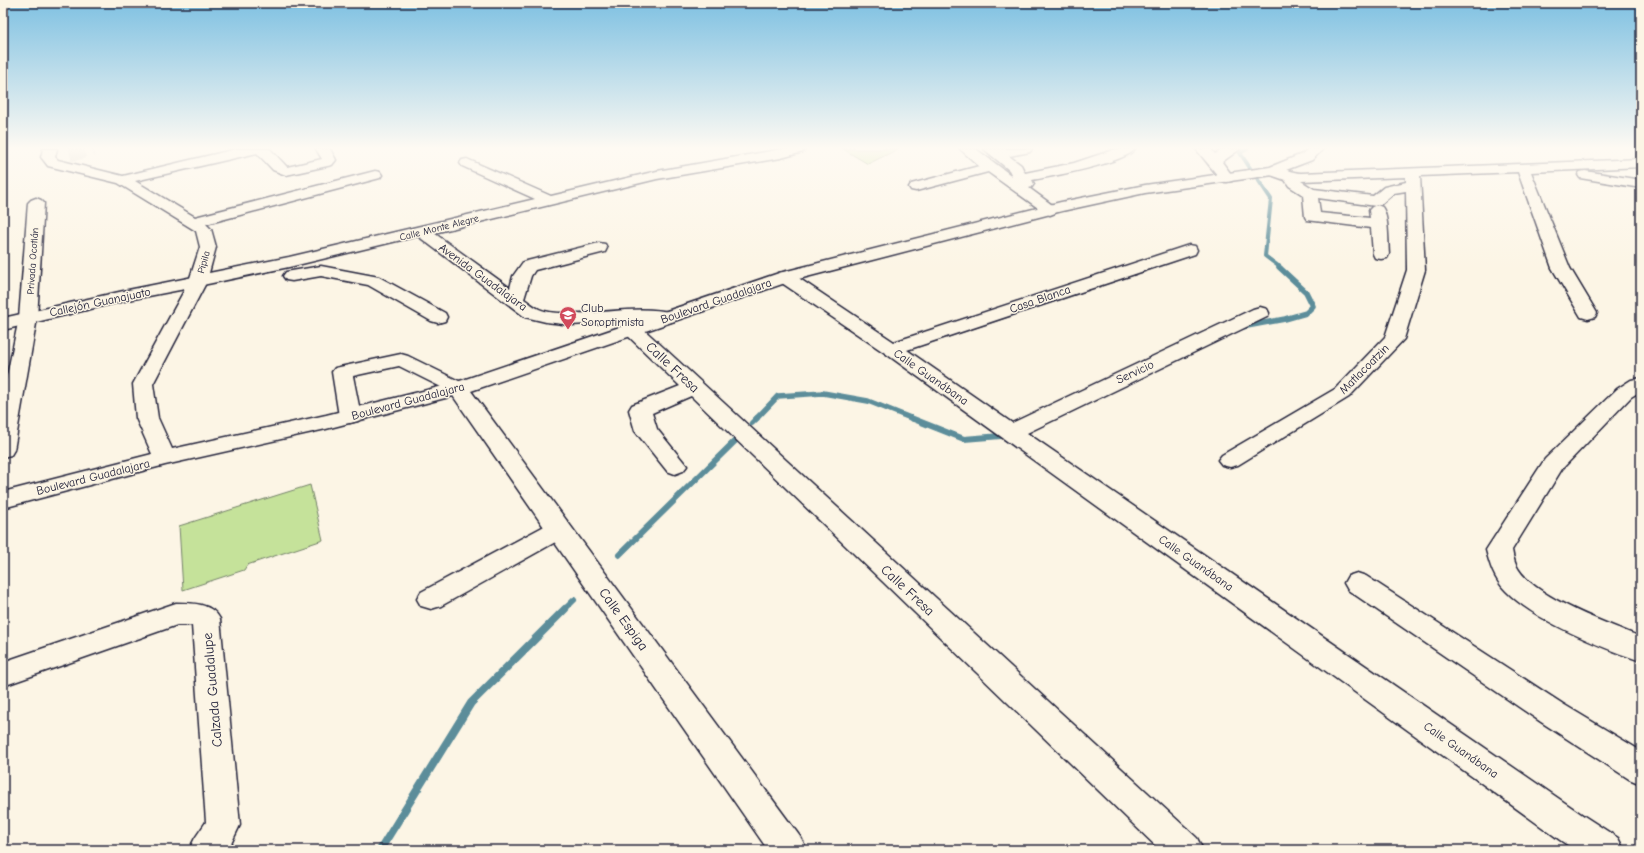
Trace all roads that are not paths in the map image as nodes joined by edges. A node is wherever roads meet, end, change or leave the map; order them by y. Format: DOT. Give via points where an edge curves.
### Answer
graph roads {
  1 [pos="138,189"];
  2 [pos="322,189"];
  3 [pos="523,189"];
  4 [pos="595,189"];
  5 [pos="1023,189"];
  6 [pos="1032,189"];
  7 [pos="1146,189"];
  8 [pos="1303,189"];
  9 [pos="1392,189"];
  10 [pos="1414,189"];
  11 [pos="1536,189"];
  12 [pos="1310,193"];
  13 [pos="548,200"];
  14 [pos="1376,201"];
  15 [pos="36,203"];
  16 [pos="1055,209"];
  17 [pos="194,222"];
  18 [pos="1378,224"];
  19 [pos="421,231"];
  20 [pos="599,248"];
  21 [pos="1189,250"];
  22 [pos="1382,254"];
  23 [pos="785,277"];
  24 [pos="194,288"];
  25 [pos="515,300"];
  26 [pos="1260,313"];
  27 [pos="1588,313"];
  28 [pos="438,317"];
  29 [pos="667,317"];
  30 [pos="28,318"];
  31 [pos="3,324"];
  32 [pos="632,329"];
  33 [pos="892,349"];
  34 [pos="10,378"];
  35 [pos="1641,384"];
  36 [pos="458,388"];
  37 [pos="694,388"];
  38 [pos="350,416"];
  39 [pos="1010,432"];
  40 [pos="3,450"];
  41 [pos="165,458"];
  42 [pos="1230,460"];
  43 [pos="675,466"];
  44 [pos="3,500"];
  45 [pos="559,529"];
  46 [pos="1357,583"];
  47 [pos="431,599"];
  48 [pos="1641,649"];
  49 [pos="3,674"];
  50 [pos="1641,769"];
  51 [pos="1578,839"];
  52 [pos="207,850"];
  53 [pos="789,850"];
  54 [pos="1185,850"];
  55 [pos="1606,850"];
  1 -- 17 [label="street, Pipila"];
  2 -- 17 [label="street"];
  3 -- 13 [label="street"];
  4 -- 13 [label="street, Calle Monte Alegre"];
  5 -- 16 [label="street"];
  6 -- 16 [label="street"];
  7 -- 16 [label="street, Boulevard Guadalajara"];
  8 -- 12 [label="street"];
  9 -- 14 [label="street"];
  10 -- 42 [label="street, Matlacoatzin" via="1416,270 1394,339 1342,393"];
  11 -- 27 [label="street" via="1561,268"];
  12 -- 14 [label="street"];
  12 -- 18 [label="street" via="1313,216"];
  13 -- 19 [label="street, Calle Monte Alegre"];
  14 -- 18 [label="street"];
  15 -- 30 [label="street, Privada Ocotlán"];
  16 -- 23 [label="street, Boulevard Guadalajara"];
  17 -- 24 [label="street, Pipila" via="203,229 208,247"];
  18 -- 22 [label="street"];
  19 -- 24 [label="street, Calle Monte Alegre" via="289,262"];
  19 -- 25 [label="street, Avenida Guadalajara"];
  20 -- 25 [label="street" via="529,266 522,276"];
  21 -- 33 [label="street, Casa Blanca"];
  23 -- 29 [label="street, Boulevard Guadalajara"];
  23 -- 33 [label="street, Calle Guanábana"];
  24 -- 28 [label="street" via="321,271 373,281"];
  24 -- 30 [label="street, Callejón Guanajuato" via="128,295"];
  24 -- 41 [label="street, Pipila" via="143,384 146,418"];
  25 -- 29 [label="street, Avenida Guadalajara" via="532,313 547,318 566,320 637,315"];
  26 -- 39 [label="street, Servicio"];
  29 -- 32 [label="street, Boulevard Guadalajara"];
  30 -- 31 [label="street, Callejón Guanajuato"];
  30 -- 34 [label="street, Privada Ocotlán"];
  32 -- 36 [label="street, Boulevard Guadalajara"];
  32 -- 37 [label="street, Calle Fresa"];
  33 -- 39 [label="street, Calle Guanábana"];
  34 -- 40 [label="street, Privada Ocotlán"];
  35 -- 48 [label="street" via="1624,393 1553,464 1498,550 1506,571 1522,592 1548,608"];
  36 -- 38 [label="street, Boulevard Guadalajara"];
  36 -- 38 [label="street" via="401,360 342,372"];
  36 -- 45 [label="street, Calle Espiga"];
  37 -- 43 [label="street" via="640,410 646,431"];
  37 -- 54 [label="street, Calle Fresa"];
  38 -- 41 [label="street, Boulevard Guadalajara"];
  39 -- 51 [label="street, Calle Guanábana"];
  41 -- 44 [label="street, Boulevard Guadalajara"];
  45 -- 47 [label="street"];
  45 -- 53 [label="street, Calle Espiga"];
  46 -- 50 [label="street"];
  49 -- 52 [label="street, Calzada Guadalupe" via="176,614 194,614 206,619 223,825 214,844"];
  51 -- 55 [label="street, Calle Guanábana"];
}
